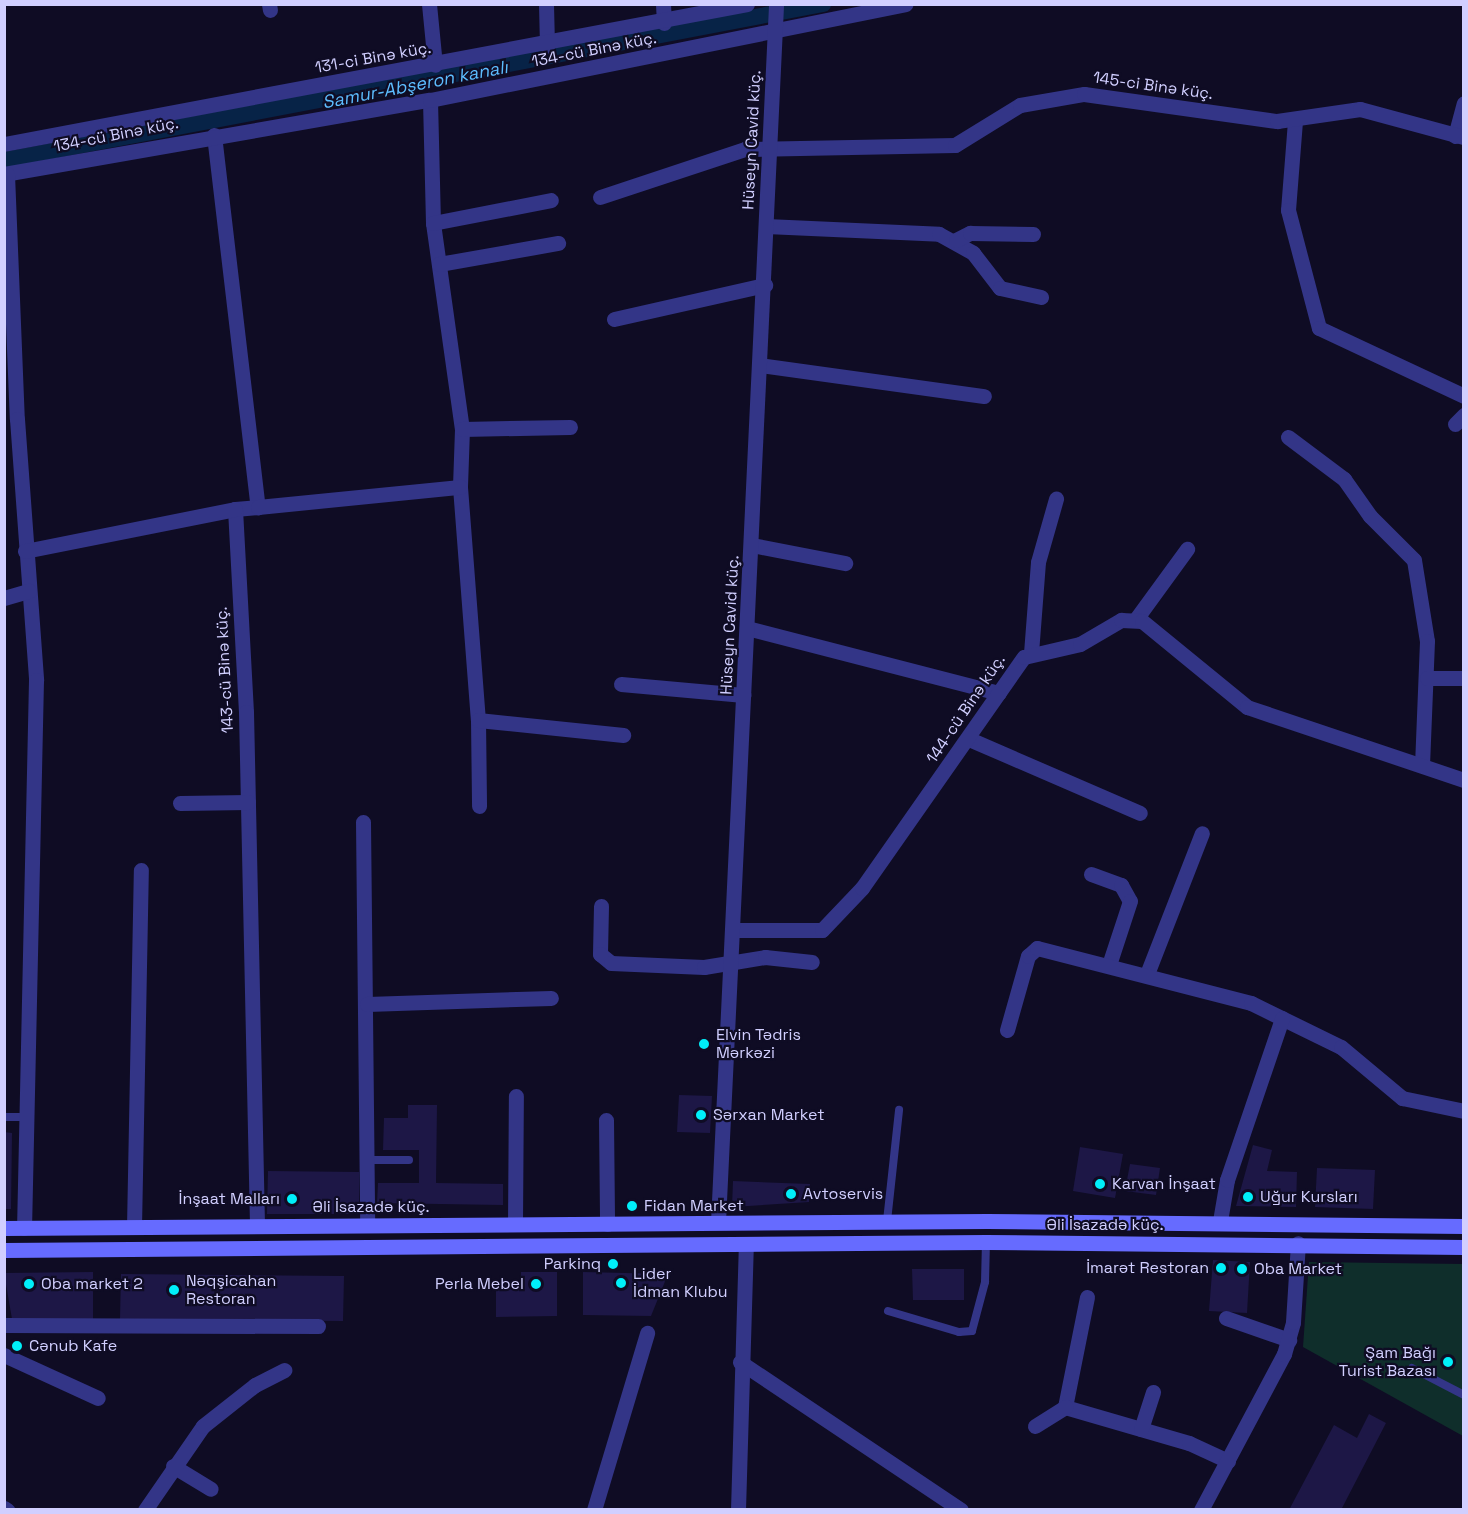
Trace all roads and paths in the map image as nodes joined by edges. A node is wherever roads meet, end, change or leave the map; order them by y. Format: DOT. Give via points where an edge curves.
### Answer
graph roads {
  1 [pos="429,4"];
  2 [pos="546,4"];
  3 [pos="663,4"];
  4 [pos="747,4"];
  5 [pos="776,4"];
  6 [pos="905,4"];
  7 [pos="664,23"];
  8 [pos="775,30"];
  9 [pos="547,46"];
  10 [pos="435,65"];
  11 [pos="430,100"];
  12 [pos="1464,103"];
  13 [pos="1295,121"];
  14 [pos="214,135"];
  15 [pos="1459,137"];
  16 [pos="4,144"];
  17 [pos="771,149"];
  18 [pos="6,174"];
  19 [pos="600,197"];
  20 [pos="550,200"];
  21 [pos="433,223"];
  22 [pos="766,226"];
  23 [pos="1033,234"];
  24 [pos="956,240"];
  25 [pos="558,243"];
  26 [pos="439,264"];
  27 [pos="765,285"];
  28 [pos="1041,297"];
  29 [pos="614,319"];
  30 [pos="760,365"];
  31 [pos="984,396"];
  32 [pos="1464,396"];
  33 [pos="570,427"];
  34 [pos="462,429"];
  35 [pos="1288,437"];
  36 [pos="460,487"];
  37 [pos="1056,499"];
  38 [pos="258,507"];
  39 [pos="235,510"];
  40 [pos="752,545"];
  41 [pos="1187,549"];
  42 [pos="25,551"];
  43 [pos="845,563"];
  44 [pos="29,591"];
  45 [pos="4,598"];
  46 [pos="1136,619"];
  47 [pos="747,628"];
  48 [pos="1031,653"];
  49 [pos="1427,678"];
  50 [pos="1464,678"];
  51 [pos="621,684"];
  52 [pos="999,693"];
  53 [pos="744,695"];
  54 [pos="478,720"];
  55 [pos="623,735"];
  56 [pos="969,739"];
  57 [pos="1422,765"];
  58 [pos="1464,780"];
  59 [pos="248,802"];
  60 [pos="180,803"];
  61 [pos="479,806"];
  62 [pos="1140,813"];
  63 [pos="363,822"];
  64 [pos="1202,833"];
  65 [pos="141,870"];
  66 [pos="1090,874"];
  67 [pos="601,906"];
  68 [pos="734,930"];
  69 [pos="812,962"];
  70 [pos="733,963"];
  71 [pos="1109,965"];
  72 [pos="1147,974"];
  73 [pos="551,998"];
  74 [pos="367,1004"];
  75 [pos="1282,1018"];
  76 [pos="1007,1030"];
  77 [pos="516,1096"];
  78 [pos="899,1110"];
  79 [pos="1464,1112"];
  80 [pos="4,1117"];
  81 [pos="24,1117"];
  82 [pos="606,1120"];
  83 [pos="367,1160"];
  84 [pos="409,1160"];
  85 [pos="887,1221"];
  86 [pos="1220,1221"];
  87 [pos="718,1222"];
  88 [pos="747,1222"];
  89 [pos="1299,1222"];
  90 [pos="515,1224"];
  91 [pos="608,1224"];
  92 [pos="367,1225"];
  93 [pos="257,1226"];
  94 [pos="1464,1226"];
  95 [pos="134,1227"];
  96 [pos="4,1228"];
  97 [pos="24,1228"];
  98 [pos="986,1242"];
  99 [pos="1298,1243"];
  100 [pos="717,1244"];
  101 [pos="746,1244"];
  102 [pos="1464,1246"];
  103 [pos="4,1250"];
  104 [pos="24,1250"];
  105 [pos="1088,1298"];
  106 [pos="888,1311"];
  107 [pos="1226,1318"];
  108 [pos="4,1325"];
  109 [pos="318,1326"];
  110 [pos="647,1334"];
  111 [pos="1289,1340"];
  112 [pos="4,1355"];
  113 [pos="740,1362"];
  114 [pos="1412,1368"];
  115 [pos="284,1370"];
  116 [pos="1153,1392"];
  117 [pos="1464,1395"];
  118 [pos="98,1398"];
  119 [pos="1065,1407"];
  120 [pos="1035,1426"];
  121 [pos="1141,1429"];
  122 [pos="1228,1461"];
  123 [pos="173,1466"];
  124 [pos="211,1489"];
  125 [pos="145,1509"];
  126 [pos="594,1509"];
  127 [pos="738,1509"];
  128 [pos="961,1509"];
  129 [pos="1202,1509"];
  1 -- 10 [label="street"];
  2 -- 9 [label="street"];
  3 -- 7 [label="street"];
  4 -- 7 [label="street, 131-ci Binə küç."];
  5 -- 8 [label="street, Hüseyn Cavid küç."];
  6 -- 8 [label="street, 134-cü Binə küç."];
  7 -- 9 [label="street, 131-ci Binə küç."];
  8 -- 11 [label="street, 134-cü Binə küç."];
  8 -- 17 [label="street, Hüseyn Cavid küç."];
  9 -- 10 [label="street, 131-ci Binə küç."];
  10 -- 16 [label="street, 131-ci Binə küç."];
  11 -- 14 [label="street, 134-cü Binə küç."];
  11 -- 21 [label="street"];
  12 -- 15 [label="street"];
  13 -- 15 [label="street, 145-ci Binə küç." via="1360,109"];
  13 -- 17 [label="street, 145-ci Binə küç." via="1084,94 1020,105 955,145"];
  13 -- 32 [label="street" via="1288,210 1319,328"];
  14 -- 18 [label="street, 134-cü Binə küç."];
  14 -- 38 [label="street"];
  17 -- 19 [label="street, 145-ci Binə küç." via="728,152"];
  17 -- 22 [label="street, Hüseyn Cavid küç."];
  18 -- 42 [label="street"];
  20 -- 21 [label="street"];
  21 -- 26 [label="street"];
  22 -- 24 [label="street" via="939,234"];
  22 -- 27 [label="street, Hüseyn Cavid küç."];
  23 -- 24 [label="street" via="970,233"];
  24 -- 28 [label="street" via="1000,288"];
  25 -- 26 [label="street"];
  26 -- 34 [label="street"];
  27 -- 29 [label="street"];
  27 -- 30 [label="street, Hüseyn Cavid küç."];
  30 -- 31 [label="street"];
  30 -- 40 [label="street, Hüseyn Cavid küç."];
  33 -- 34 [label="street"];
  34 -- 36 [label="street"];
  35 -- 49 [label="street" via="1344,479 1370,516 1408,551 1418,580"];
  36 -- 38 [label="street"];
  36 -- 54 [label="street"];
  37 -- 48 [label="street" via="1038,562"];
  38 -- 39 [label="street"];
  39 -- 42 [label="street"];
  39 -- 59 [label="street, 143-cü Binə küç."];
  40 -- 43 [label="street"];
  40 -- 47 [label="street, Hüseyn Cavid küç."];
  41 -- 46 [label="street"];
  42 -- 44 [label="street"];
  44 -- 45 [label="street"];
  44 -- 81 [label="street" via="36,725"];
  46 -- 48 [label="street, 144-cü Binə küç." via="1121,620 1063,650"];
  46 -- 57 [label="street" via="1247,707"];
  47 -- 52 [label="street"];
  47 -- 53 [label="street, Hüseyn Cavid küç."];
  48 -- 52 [label="street, 144-cü Binə küç."];
  49 -- 50 [label="street"];
  49 -- 57 [label="street"];
  51 -- 53 [label="street"];
  52 -- 56 [label="street, 144-cü Binə küç."];
  53 -- 68 [label="street, Hüseyn Cavid küç."];
  54 -- 55 [label="street"];
  54 -- 61 [label="street"];
  56 -- 62 [label="street"];
  56 -- 68 [label="street, 144-cü Binə küç." via="862,888 822,930"];
  57 -- 58 [label="street"];
  59 -- 60 [label="street"];
  59 -- 93 [label="street, 143-cü Binə küç."];
  63 -- 74 [label="street"];
  64 -- 72 [label="street"];
  65 -- 95 [label="street"];
  66 -- 71 [label="street" via="1121,885 1130,901"];
  67 -- 70 [label="street" via="604,960 704,967"];
  68 -- 70 [label="street, Hüseyn Cavid küç."];
  69 -- 70 [label="street" via="765,957"];
  70 -- 87 [label="street, Hüseyn Cavid küç."];
  71 -- 72 [label="street"];
  71 -- 76 [label="street" via="1032,950"];
  72 -- 75 [label="street" via="1223,994"];
  73 -- 74 [label="street"];
  74 -- 83 [label="street"];
  75 -- 79 [label="street" via="1347,1051 1402,1098"];
  75 -- 86 [label="street" via="1227,1180"];
  77 -- 90 [label="street"];
  78 -- 85 [label="lane"];
  80 -- 81 [label="lane"];
  81 -- 97 [label="street"];
  82 -- 91 [label="street"];
  83 -- 84 [label="lane"];
  83 -- 92 [label="street"];
  85 -- 86 [label="main road, Əli İsazadə küç."];
  85 -- 88 [label="main road, Əli İsazadə küç."];
  86 -- 89 [label="main road, Əli İsazadə küç."];
  87 -- 88 [label="main road, Əli İsazadə küç."];
  87 -- 91 [label="main road, Əli İsazadə küç."];
  87 -- 100 [label="main road"];
  88 -- 101 [label="main road"];
  89 -- 94 [label="main road, Əli İsazadə küç."];
  89 -- 99 [label="main road"];
  90 -- 91 [label="main road, Əli İsazadə küç."];
  90 -- 92 [label="main road, Əli İsazadə küç."];
  92 -- 93 [label="main road, Əli İsazadə küç."];
  93 -- 95 [label="main road, Əli İsazadə küç."];
  95 -- 97 [label="main road, Əli İsazadə küç."];
  96 -- 97 [label="main road, Əli İsazadə küç."];
  97 -- 104 [label="main road"];
  98 -- 99 [label="main road, Əli İsazadə küç."];
  98 -- 101 [label="main road, Əli İsazadə küç."];
  98 -- 106 [label="lane" via="985,1282 972,1331 959,1332"];
  99 -- 102 [label="main road, Əli İsazadə küç."];
  99 -- 111 [label="street"];
  100 -- 101 [label="main road, Əli İsazadə küç."];
  100 -- 104 [label="main road"];
  101 -- 113 [label="street"];
  103 -- 104 [label="main road"];
  105 -- 119 [label="street"];
  107 -- 111 [label="street"];
  108 -- 109 [label="street"];
  110 -- 126 [label="street"];
  111 -- 122 [label="street"];
  112 -- 118 [label="street"];
  113 -- 127 [label="street"];
  113 -- 128 [label="street"];
  114 -- 117 [label="lane"];
  115 -- 123 [label="street" via="255,1384 204,1426"];
  116 -- 121 [label="street"];
  119 -- 120 [label="street"];
  119 -- 121 [label="street"];
  121 -- 122 [label="street"];
  122 -- 129 [label="street"];
  123 -- 124 [label="street"];
  123 -- 125 [label="street"];
}
